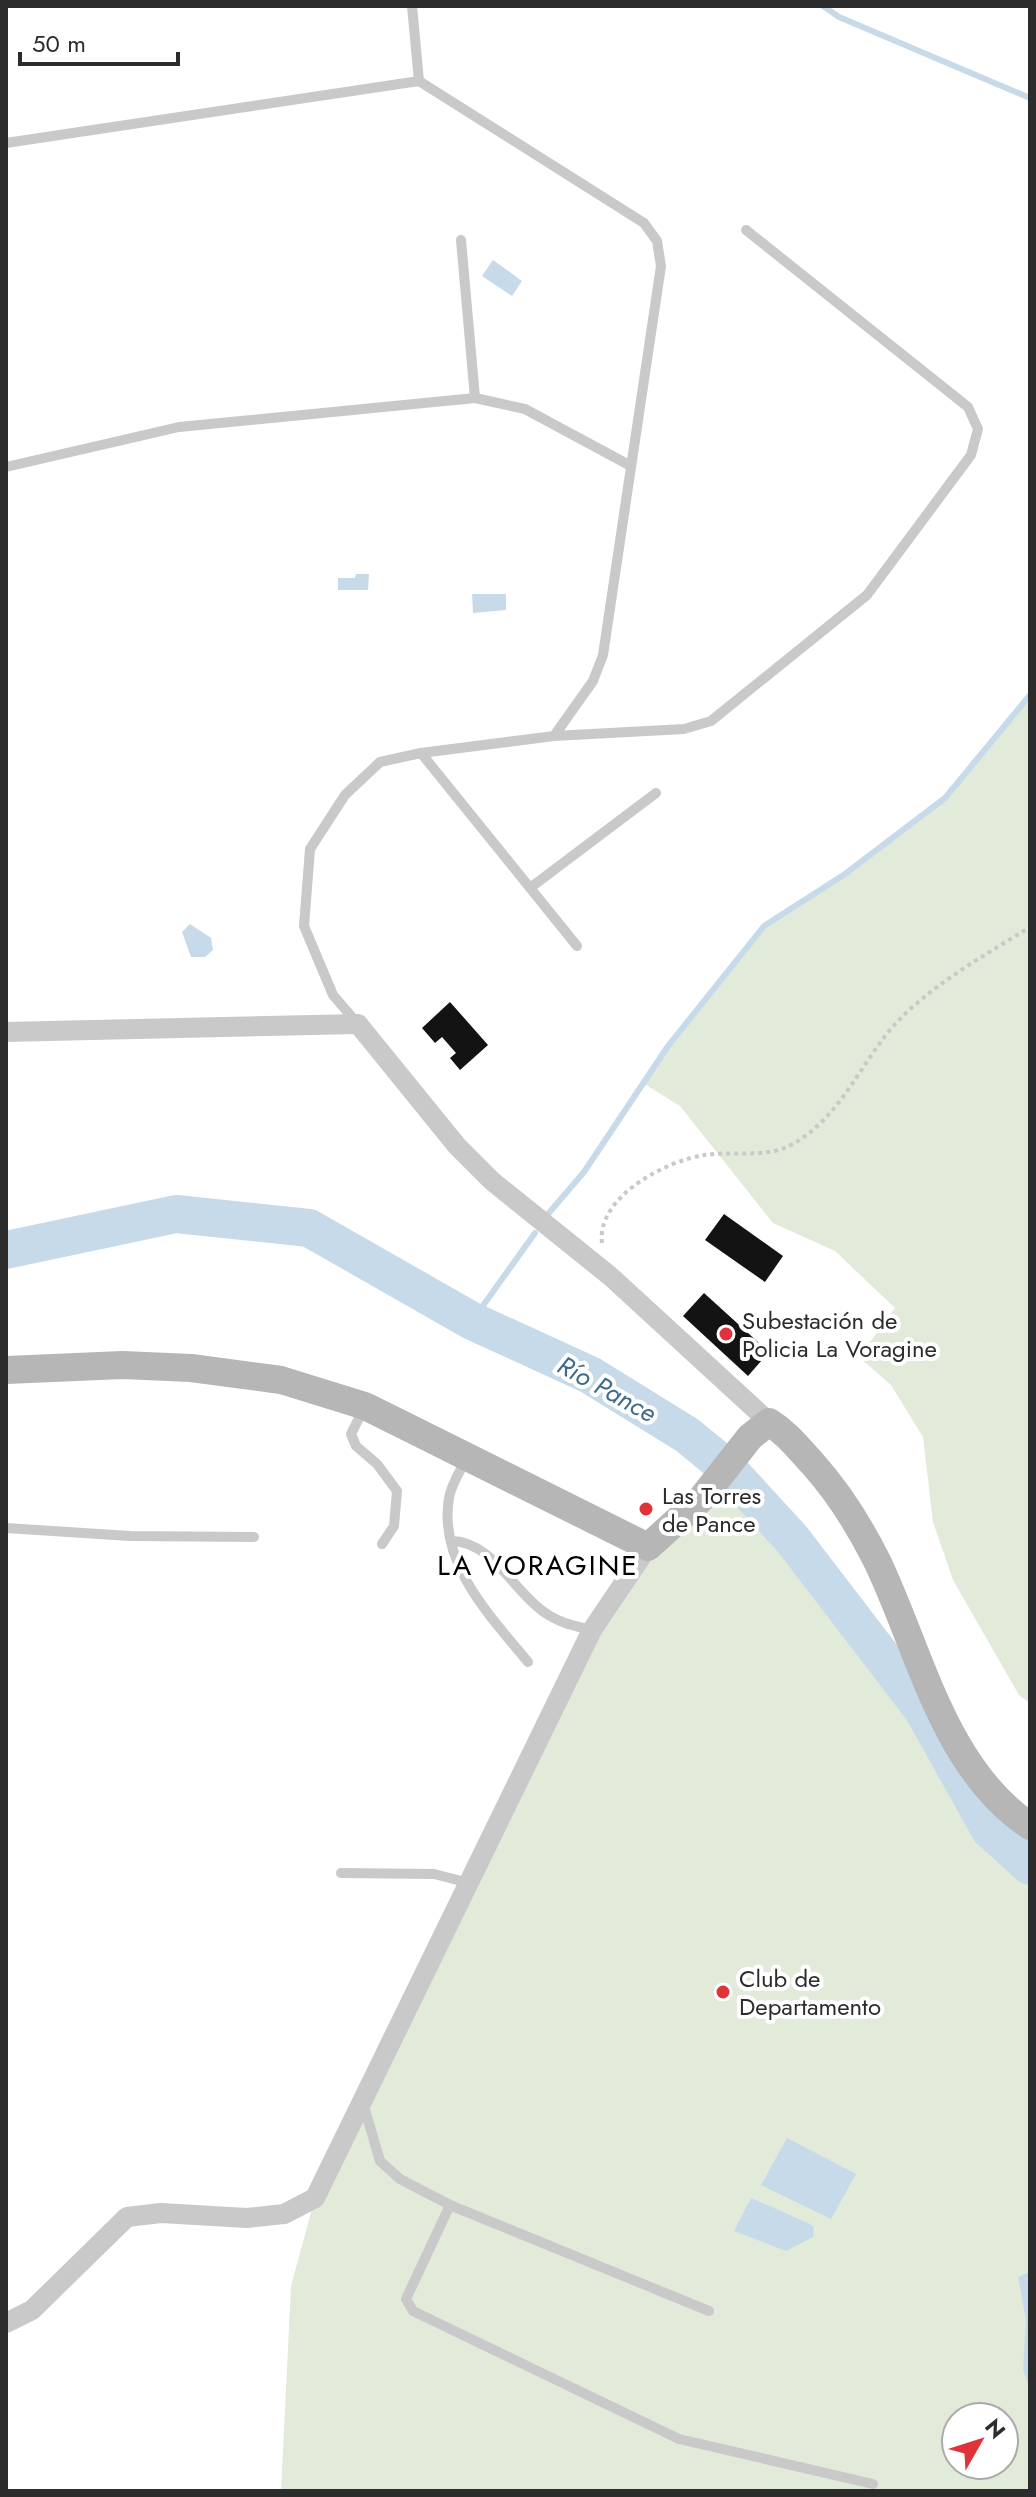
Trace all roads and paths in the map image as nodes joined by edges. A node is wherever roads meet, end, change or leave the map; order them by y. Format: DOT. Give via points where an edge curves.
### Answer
graph roads {
  1 [pos="412,6"];
  2 [pos="419,81"];
  3 [pos="6,143"];
  4 [pos="746,230"];
  5 [pos="461,240"];
  6 [pos="475,398"];
  7 [pos="629,465"];
  8 [pos="6,467"];
  9 [pos="554,736"];
  10 [pos="421,753"];
  11 [pos="656,793"];
  12 [pos="530,888"];
  13 [pos="1030,927"];
  14 [pos="577,946"];
  15 [pos="358,1024"];
  16 [pos="6,1032"];
  17 [pos="601,1238"];
  18 [pos="6,1370"];
  19 [pos="365,1406"];
  20 [pos="759,1430"];
  21 [pos="467,1455"];
  22 [pos="6,1528"];
  23 [pos="254,1537"];
  24 [pos="451,1541"];
  25 [pos="382,1544"];
  26 [pos="648,1547"];
  27 [pos="592,1630"];
  28 [pos="528,1662"];
  29 [pos="1030,1826"];
  30 [pos="341,1873"];
  31 [pos="469,1883"];
  32 [pos="362,2101"];
  33 [pos="450,2205"];
  34 [pos="709,2311"];
  35 [pos="6,2323"];
  36 [pos="873,2484"];
  1 -- 2 [label="lane"];
  2 -- 3 [label="lane"];
  2 -- 7 [label="lane" via="644,223 657,241 661,266"];
  4 -- 9 [label="lane" via="968,407 978,429 971,455 867,595 711,721 684,729"];
  5 -- 6 [label="lane"];
  6 -- 7 [label="lane" via="525,409"];
  6 -- 8 [label="lane" via="179,427"];
  7 -- 9 [label="lane" via="603,655 593,681"];
  9 -- 10 [label="lane"];
  10 -- 12 [label="lane"];
  10 -- 15 [label="lane" via="380,762 345,795 310,849 304,926 333,995"];
  11 -- 12 [label="lane"];
  12 -- 14 [label="lane"];
  13 -- 17 [label="path" via="913,1006 821,1124 802,1139 786,1148 685,1159 624,1195 609,1211"];
  15 -- 16 [label="street"];
  15 -- 20 [label="street" via="457,1146 492,1181 610,1276"];
  18 -- 19 [label="street" via="191,1368 281,1380"];
  19 -- 21 [label="street"];
  19 -- 25 [label="lane" via="351,1434 397,1491 394,1526"];
  20 -- 26 [label="street" via="702,1498"];
  20 -- 29 [label="street" via="783,1430 829,1482 876,1559 953,1737 986,1787"];
  21 -- 24 [label="lane" via="449,1494 446,1521"];
  21 -- 26 [label="street"];
  22 -- 23 [label="lane"];
  24 -- 27 [label="lane" via="466,1541 490,1557 544,1612"];
  24 -- 28 [label="lane" via="455,1562"];
  26 -- 27 [label="street"];
  27 -- 31 [label="street"];
  30 -- 31 [label="lane" via="434,1874"];
  31 -- 32 [label="street"];
  32 -- 33 [label="lane" via="380,2161 400,2179"];
  32 -- 35 [label="street" via="315,2198 284,2214 247,2218 161,2213 127,2217 32,2310"];
  33 -- 34 [label="lane"];
  33 -- 36 [label="lane" via="406,2299 413,2311 679,2439"];
}
